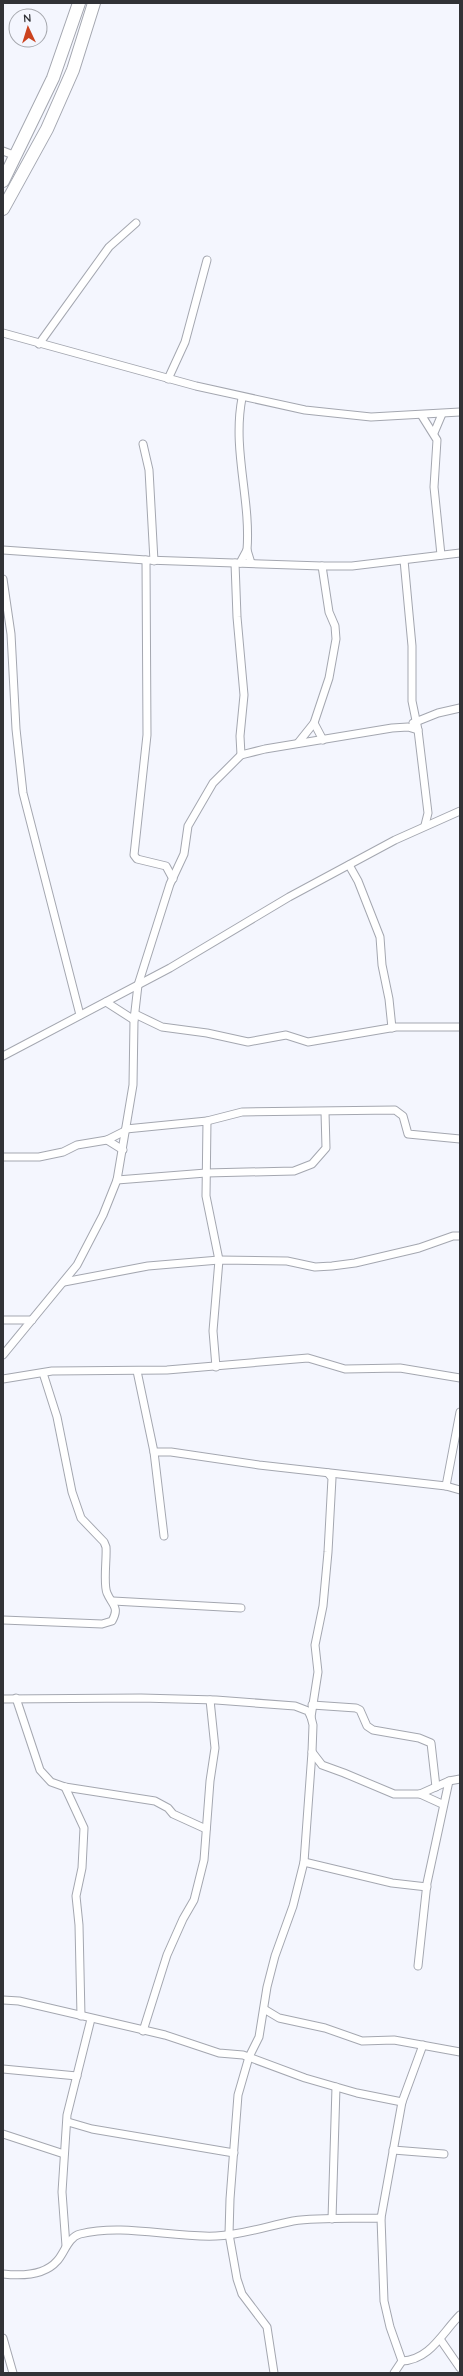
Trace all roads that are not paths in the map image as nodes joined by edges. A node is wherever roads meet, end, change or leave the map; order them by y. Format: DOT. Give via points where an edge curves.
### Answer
graph roads {
  1 [pos="79,3"];
  2 [pos="94,3"];
  3 [pos="3,151"];
  4 [pos="16,156"];
  5 [pos="3,181"];
  6 [pos="3,209"];
  7 [pos="136,223"];
  8 [pos="208,260"];
  9 [pos="3,333"];
  10 [pos="39,344"];
  11 [pos="168,379"];
  12 [pos="242,398"];
  13 [pos="460,412"];
  14 [pos="442,414"];
  15 [pos="422,416"];
  16 [pos="434,433"];
  17 [pos="144,444"];
  18 [pos="3,550"];
  19 [pos="247,550"];
  20 [pos="460,553"];
  21 [pos="441,555"];
  22 [pos="146,560"];
  23 [pos="404,560"];
  24 [pos="154,561"];
  25 [pos="238,563"];
  26 [pos="251,563"];
  27 [pos="322,566"];
  28 [pos="3,579"];
  29 [pos="460,708"];
  30 [pos="416,721"];
  31 [pos="314,723"];
  32 [pos="408,727"];
  33 [pos="418,730"];
  34 [pos="323,740"];
  35 [pos="298,743"];
  36 [pos="241,755"];
  37 [pos="460,811"];
  38 [pos="428,813"];
  39 [pos="441,819"];
  40 [pos="425,825"];
  41 [pos="349,865"];
  42 [pos="173,878"];
  43 [pos="138,985"];
  44 [pos="106,1002"];
  45 [pos="80,1015"];
  46 [pos="134,1017"];
  47 [pos="460,1027"];
  48 [pos="392,1028"];
  49 [pos="3,1056"];
  50 [pos="325,1112"];
  51 [pos="206,1121"];
  52 [pos="126,1130"];
  53 [pos="460,1139"];
  54 [pos="107,1140"];
  55 [pos="122,1150"];
  56 [pos="3,1157"];
  57 [pos="206,1173"];
  58 [pos="117,1180"];
  59 [pos="460,1236"];
  60 [pos="219,1260"];
  61 [pos="64,1282"];
  62 [pos="3,1320"];
  63 [pos="32,1320"];
  64 [pos="3,1354"];
  65 [pos="216,1367"];
  66 [pos="137,1371"];
  67 [pos="43,1373"];
  68 [pos="460,1378"];
  69 [pos="3,1379"];
  70 [pos="460,1412"];
  71 [pos="154,1452"];
  72 [pos="330,1476"];
  73 [pos="446,1486"];
  74 [pos="460,1490"];
  75 [pos="164,1536"];
  76 [pos="113,1601"];
  77 [pos="241,1608"];
  78 [pos="3,1620"];
  79 [pos="16,1698"];
  80 [pos="3,1699"];
  81 [pos="210,1700"];
  82 [pos="312,1702"];
  83 [pos="302,1708"];
  84 [pos="311,1717"];
  85 [pos="312,1752"];
  86 [pos="322,1765"];
  87 [pos="311,1770"];
  88 [pos="460,1779"];
  89 [pos="449,1780"];
  90 [pos="64,1787"];
  91 [pos="436,1787"];
  92 [pos="420,1794"];
  93 [pos="442,1804"];
  94 [pos="206,1829"];
  95 [pos="304,1862"];
  96 [pos="427,1887"];
  97 [pos="418,1966"];
  98 [pos="3,2000"];
  99 [pos="264,2009"];
  100 [pos="81,2016"];
  101 [pos="91,2019"];
  102 [pos="143,2031"];
  103 [pos="423,2045"];
  104 [pos="460,2052"];
  105 [pos="249,2057"];
  106 [pos="3,2069"];
  107 [pos="77,2076"];
  108 [pos="336,2087"];
  109 [pos="402,2102"];
  110 [pos="68,2122"];
  111 [pos="3,2134"];
  112 [pos="393,2150"];
  113 [pos="234,2153"];
  114 [pos="64,2154"];
  115 [pos="444,2154"];
  116 [pos="381,2218"];
  117 [pos="332,2219"];
  118 [pos="229,2234"];
  119 [pos="66,2246"];
  120 [pos="3,2274"];
  121 [pos="460,2315"];
  122 [pos="3,2338"];
  123 [pos="440,2339"];
  124 [pos="402,2361"];
  125 [pos="460,2368"];
  126 [pos="13,2373"];
  127 [pos="274,2373"];
  128 [pos="394,2373"];
  1 -- 4 [label="highway" via="53,78"];
  2 -- 6 [label="highway" via="73,70 43,136"];
  3 -- 4 [label="street"];
  4 -- 5 [label="highway"];
  7 -- 10 [label="street" via="109,247"];
  8 -- 11 [label="street" via="185,342"];
  9 -- 10 [label="street"];
  10 -- 11 [label="street"];
  11 -- 12 [label="street"];
  12 -- 15 [label="street" via="371,417"];
  12 -- 19 [label="street" via="238,442 249,526"];
  13 -- 14 [label="street"];
  14 -- 15 [label="street"];
  14 -- 16 [label="street"];
  15 -- 16 [label="street"];
  16 -- 21 [label="street" via="438,447 434,487"];
  17 -- 24 [label="street" via="149,470"];
  18 -- 22 [label="street"];
  19 -- 25 [label="street"];
  19 -- 26 [label="street"];
  20 -- 21 [label="street"];
  21 -- 23 [label="street"];
  22 -- 24 [label="street"];
  22 -- 42 [label="street" via="147,735 134,854 137,859 166,866"];
  23 -- 27 [label="street" via="352,566"];
  23 -- 30 [label="street" via="412,646 412,701"];
  24 -- 25 [label="street"];
  25 -- 26 [label="street"];
  25 -- 36 [label="street" via="237,617 244,695 240,731"];
  26 -- 27 [label="street"];
  27 -- 31 [label="street" via="329,612 336,632 329,678"];
  28 -- 45 [label="street" via="11,634 16,729 23,793"];
  29 -- 30 [label="street"];
  30 -- 32 [label="street"];
  30 -- 33 [label="street"];
  31 -- 34 [label="street"];
  31 -- 35 [label="street"];
  32 -- 33 [label="street"];
  32 -- 34 [label="street"];
  33 -- 38 [label="street"];
  34 -- 35 [label="street"];
  35 -- 36 [label="street"];
  36 -- 42 [label="street" via="213,783 190,821 184,854"];
  37 -- 39 [label="street"];
  38 -- 39 [label="street"];
  38 -- 40 [label="street"];
  39 -- 40 [label="street"];
  40 -- 41 [label="street"];
  41 -- 43 [label="street"];
  41 -- 48 [label="street" via="358,881 380,938"];
  42 -- 43 [label="street"];
  43 -- 44 [label="street"];
  43 -- 46 [label="street"];
  44 -- 45 [label="street"];
  44 -- 46 [label="street"];
  45 -- 49 [label="street"];
  46 -- 48 [label="street" via="162,1027 207,1032 248,1042 286,1035 308,1042"];
  46 -- 52 [label="street" via="133,1085"];
  47 -- 48 [label="street"];
  50 -- 51 [label="street" via="242,1112"];
  50 -- 53 [label="street" via="395,1110 404,1116 408,1134"];
  50 -- 57 [label="street" via="326,1148 312,1164 294,1172"];
  51 -- 52 [label="street"];
  51 -- 57 [label="street"];
  52 -- 54 [label="street"];
  52 -- 55 [label="street"];
  54 -- 55 [label="street"];
  54 -- 56 [label="street" via="77,1145 63,1152 39,1157"];
  55 -- 58 [label="street"];
  57 -- 58 [label="street"];
  57 -- 60 [label="street" via="206,1196"];
  58 -- 61 [label="street" via="103,1215 77,1265"];
  59 -- 60 [label="street" via="355,1263 332,1266 315,1267 287,1261"];
  60 -- 61 [label="street" via="148,1266"];
  60 -- 65 [label="street" via="213,1331"];
  61 -- 63 [label="street"];
  62 -- 63 [label="street"];
  63 -- 64 [label="street"];
  65 -- 66 [label="street"];
  65 -- 68 [label="street" via="308,1358 345,1369 400,1368"];
  66 -- 67 [label="street" via="78,1370"];
  66 -- 71 [label="street"];
  67 -- 69 [label="street"];
  67 -- 76 [label="street" via="57,1417 72,1492 81,1518 106,1547 106,1589"];
  70 -- 73 [label="street"];
  71 -- 72 [label="street" via="171,1452"];
  71 -- 75 [label="street"];
  72 -- 73 [label="street" via="340,1474"];
  72 -- 82 [label="street" via="326,1575 315,1645 318,1672"];
  73 -- 74 [label="street"];
  76 -- 77 [label="street"];
  76 -- 78 [label="street" via="116,1615 108,1623"];
  79 -- 80 [label="street"];
  79 -- 81 [label="street"];
  79 -- 90 [label="street" via="40,1770 51,1782"];
  81 -- 83 [label="street"];
  81 -- 94 [label="street" via="216,1748"];
  82 -- 83 [label="street"];
  82 -- 84 [label="street"];
  82 -- 91 [label="street" via="356,1708 360,1710 367,1726 372,1730 419,1738 431,1743"];
  83 -- 84 [label="street"];
  84 -- 85 [label="street"];
  85 -- 86 [label="street"];
  85 -- 87 [label="street"];
  86 -- 87 [label="street"];
  86 -- 92 [label="street" via="344,1772 383,1791 394,1794"];
  87 -- 95 [label="street"];
  88 -- 89 [label="street"];
  89 -- 91 [label="street"];
  89 -- 93 [label="street"];
  90 -- 94 [label="street" via="155,1801 173,1814"];
  90 -- 100 [label="street" via="84,1828 82,1868 76,1896"];
  91 -- 92 [label="street"];
  92 -- 93 [label="street"];
  93 -- 96 [label="street" via="441,1824"];
  94 -- 102 [label="street" via="204,1860 194,1900 182,1919"];
  95 -- 96 [label="street" via="392,1882"];
  95 -- 99 [label="street" via="293,1906 275,1956"];
  96 -- 97 [label="street"];
  98 -- 100 [label="street" via="19,2000"];
  99 -- 103 [label="street" via="279,2018 339,2032 362,2041 394,2040"];
  99 -- 105 [label="street" via="260,2037"];
  100 -- 101 [label="street"];
  101 -- 102 [label="street"];
  101 -- 107 [label="street"];
  102 -- 105 [label="street" via="219,2053"];
  103 -- 104 [label="street"];
  103 -- 109 [label="street"];
  105 -- 108 [label="street"];
  105 -- 113 [label="street" via="238,2095"];
  106 -- 107 [label="street"];
  107 -- 110 [label="street" via="67,2115"];
  108 -- 109 [label="street"];
  108 -- 117 [label="street"];
  109 -- 112 [label="street"];
  110 -- 113 [label="street" via="92,2129"];
  110 -- 114 [label="street"];
  111 -- 114 [label="street"];
  112 -- 115 [label="street"];
  112 -- 116 [label="street"];
  113 -- 118 [label="street"];
  114 -- 119 [label="street" via="62,2192"];
  116 -- 117 [label="street"];
  116 -- 124 [label="street" via="384,2301"];
  117 -- 118 [label="street" via="295,2221"];
  118 -- 119 [label="street" via="195,2236 116,2231 79,2234"];
  118 -- 127 [label="street" via="232,2260 242,2294 267,2327"];
  119 -- 120 [label="street" via="56,2263 47,2269 28,2275"];
  121 -- 123 [label="street"];
  122 -- 126 [label="street"];
  123 -- 124 [label="street" via="428,2352 417,2358"];
  123 -- 125 [label="street"];
  124 -- 128 [label="street"];
}
